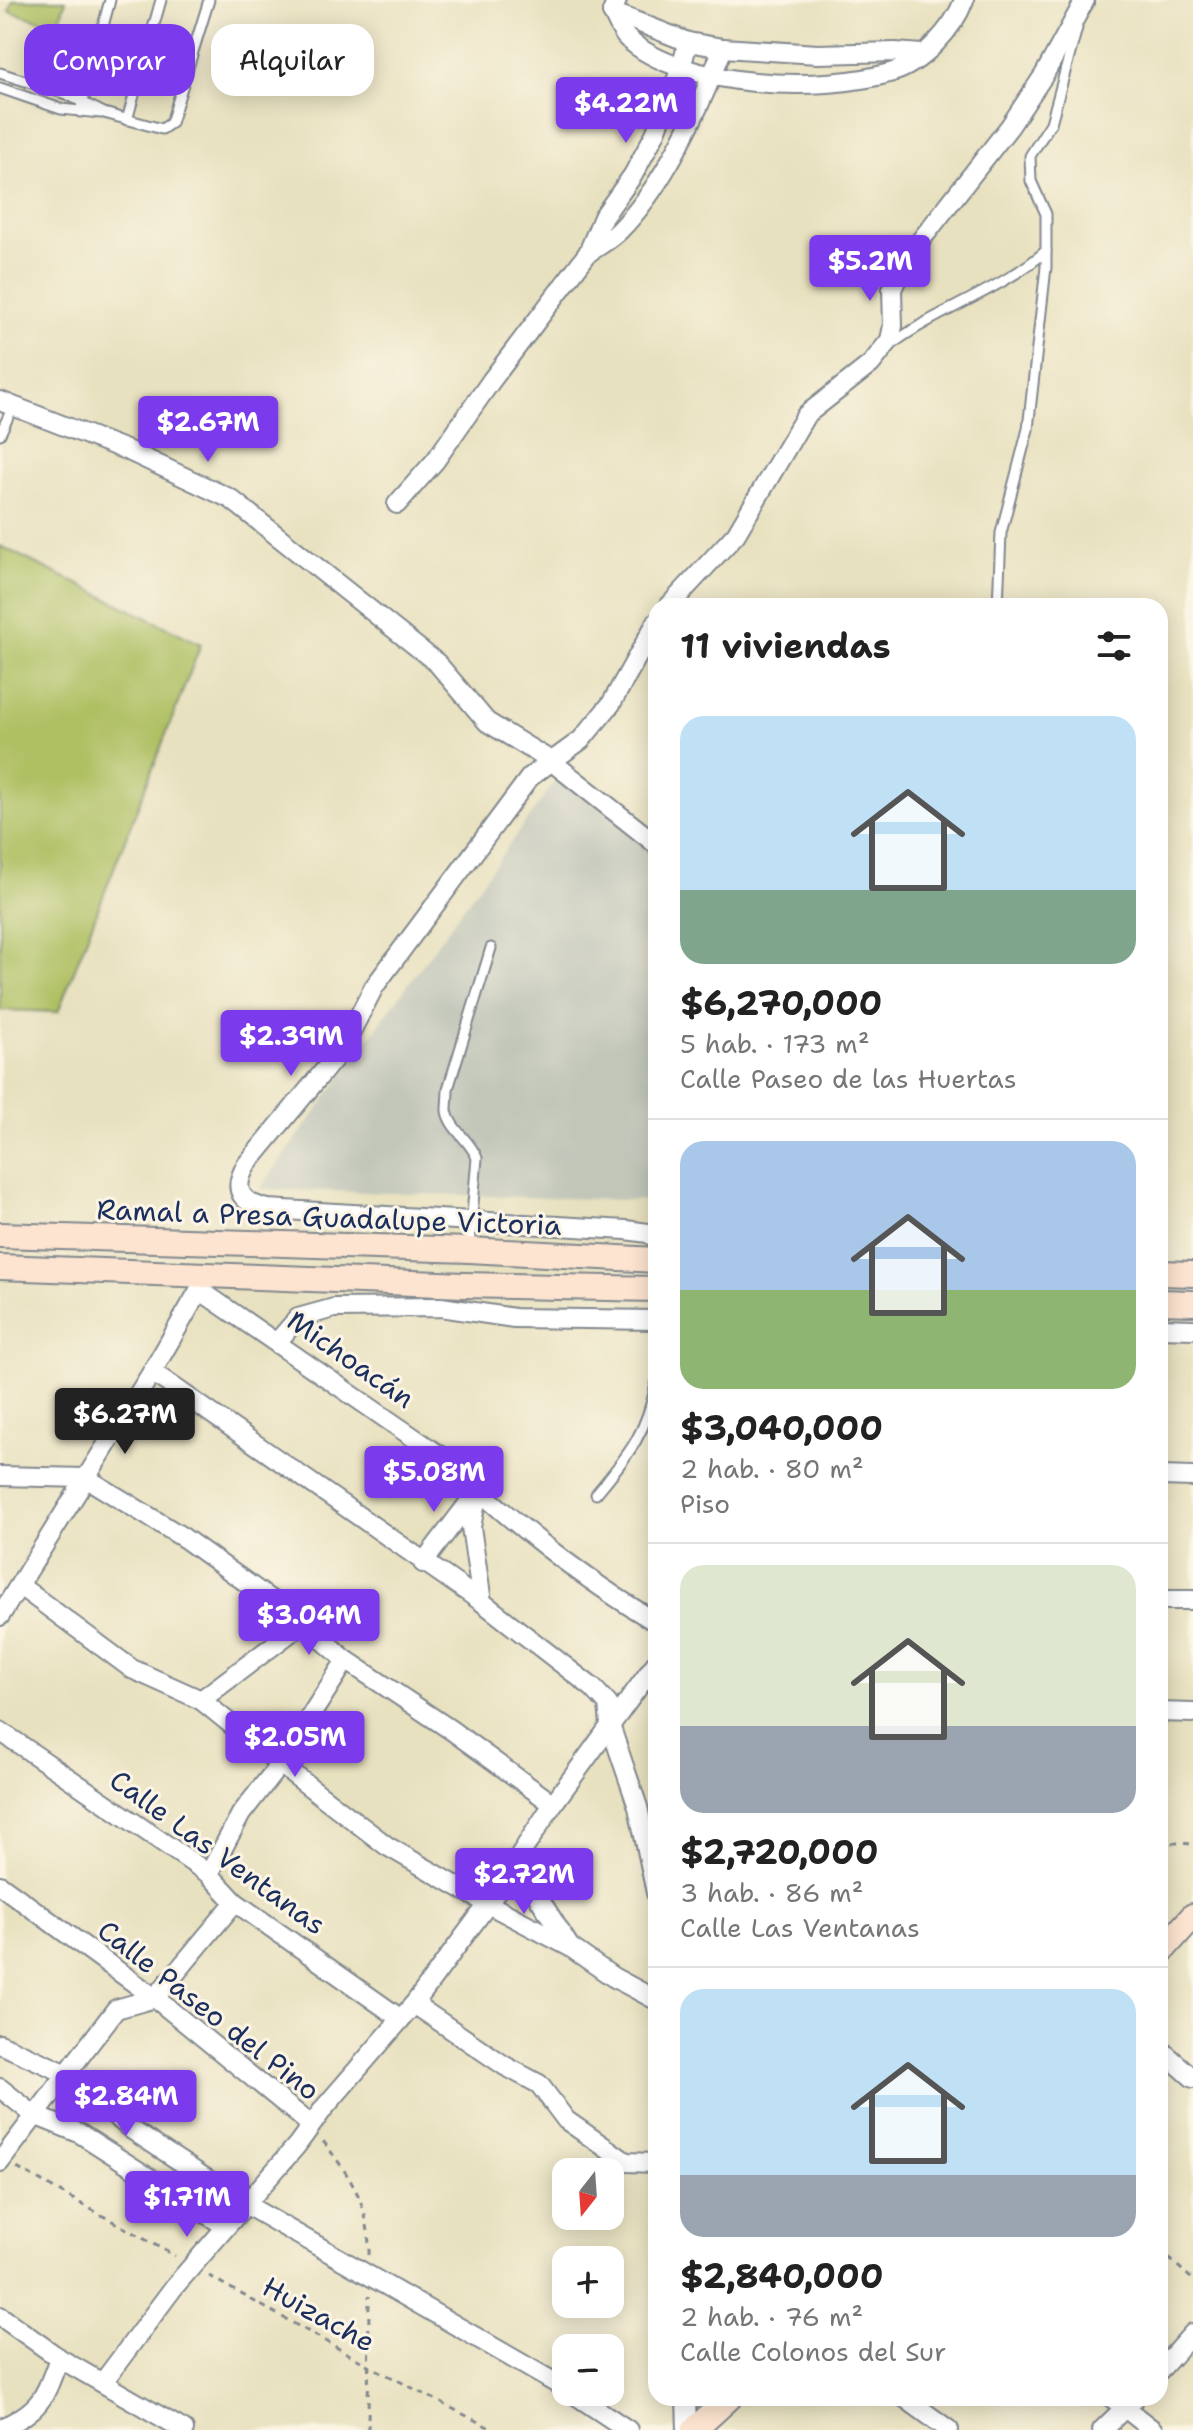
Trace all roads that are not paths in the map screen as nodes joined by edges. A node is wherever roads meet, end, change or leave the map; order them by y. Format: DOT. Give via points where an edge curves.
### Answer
graph roads {
  1 [pos="110,0"];
  2 [pos="161,0"];
  3 [pos="209,0"];
  4 [pos="964,0"];
  5 [pos="1084,1"];
  6 [pos="614,6"];
  7 [pos="688,42"];
  8 [pos="723,48"];
  9 [pos="922,54"];
  10 [pos="681,68"];
  11 [pos="0,73"];
  12 [pos="711,78"];
  13 [pos="0,88"];
  14 [pos="81,107"];
  15 [pos="127,120"];
  16 [pos="1046,251"];
  17 [pos="588,253"];
  18 [pos="882,352"];
  19 [pos="7,404"];
  20 [pos="0,434"];
  21 [pos="397,504"];
  22 [pos="676,598"];
  23 [pos="998,598"];
  24 [pos="648,637"];
  25 [pos="551,761"];
  26 [pos="648,838"];
  27 [pos="491,948"];
  28 [pos="472,1221"];
  29 [pos="648,1233"];
  30 [pos="0,1235"];
  31 [pos="469,1250"];
  32 [pos="648,1260"];
  33 [pos="0,1267"];
  34 [pos="1168,1273"];
  35 [pos="1193,1274"];
  36 [pos="204,1282"];
  37 [pos="648,1289"];
  38 [pos="1168,1302"];
  39 [pos="1193,1303"];
  40 [pos="648,1320"];
  41 [pos="1168,1328"];
  42 [pos="1193,1329"];
  43 [pos="277,1342"];
  44 [pos="152,1372"];
  45 [pos="648,1419"];
  46 [pos="0,1476"];
  47 [pos="1168,1476"];
  48 [pos="1193,1477"];
  49 [pos="86,1478"];
  50 [pos="478,1491"];
  51 [pos="596,1494"];
  52 [pos="423,1563"];
  53 [pos="20,1586"];
  54 [pos="1168,1600"];
  55 [pos="1193,1600"];
  56 [pos="482,1602"];
  57 [pos="0,1616"];
  58 [pos="648,1617"];
  59 [pos="303,1623"];
  60 [pos="346,1660"];
  61 [pos="648,1674"];
  62 [pos="201,1700"];
  63 [pos="1168,1712"];
  64 [pos="1193,1713"];
  65 [pos="610,1725"];
  66 [pos="0,1731"];
  67 [pos="280,1764"];
  68 [pos="553,1804"];
  69 [pos="648,1855"];
  70 [pos="516,1862"];
  71 [pos="209,1874"];
  72 [pos="0,1885"];
  73 [pos="235,1902"];
  74 [pos="488,1904"];
  75 [pos="1193,1916"];
  76 [pos="1168,1944"];
  77 [pos="570,1947"];
  78 [pos="648,1996"];
  79 [pos="155,1998"];
  80 [pos="414,2004"];
  81 [pos="401,2019"];
  82 [pos="0,2044"];
  83 [pos="1168,2056"];
  84 [pos="65,2073"];
  85 [pos="1193,2078"];
  86 [pos="0,2088"];
  87 [pos="34,2115"];
  88 [pos="311,2125"];
  89 [pos="1,2161"];
  90 [pos="648,2163"];
  91 [pos="245,2204"];
  92 [pos="225,2226"];
  93 [pos="0,2316"];
  94 [pos="1193,2333"];
  95 [pos="59,2358"];
  96 [pos="1168,2361"];
  97 [pos="552,2381"];
  98 [pos="103,2382"];
  99 [pos="592,2406"];
  100 [pos="686,2406"];
  101 [pos="720,2406"];
  102 [pos="916,2406"];
  103 [pos="1121,2406"];
  104 [pos="1128,2406"];
  105 [pos="157,2423"];
  106 [pos="0,2429"];
  107 [pos="184,2430"];
  108 [pos="628,2430"];
  109 [pos="687,2430"];
  110 [pos="694,2430"];
  111 [pos="949,2430"];
  112 [pos="1102,2430"];
  113 [pos="1153,2430"];
  1 -- 14 [label="lane"];
  2 -- 15 [label="lane"];
  3 -- 15 [label="lane" via="171,123 162,129"];
  4 -- 9 [label="street" via="942,37"];
  5 -- 16 [label="lane" via="1051,123 1030,156 1031,181 1045,206"];
  5 -- 18 [label="street" via="1010,126 907,258 892,289 893,326"];
  6 -- 7 [label="street"];
  6 -- 10 [label="street" via="624,36"];
  7 -- 8 [label="street"];
  7 -- 10 [label="street"];
  8 -- 9 [label="street"];
  8 -- 12 [label="street"];
  9 -- 12 [label="street" via="895,72 818,85"];
  10 -- 12 [label="street"];
  10 -- 17 [label="street" via="655,134 603,217"];
  11 -- 14 [label="lane"];
  12 -- 17 [label="street" via="659,180 618,232"];
  13 -- 14 [label="lane" via="61,109"];
  14 -- 15 [label="lane"];
  16 -- 18 [label="lane"];
  16 -- 23 [label="lane" via="1034,394 1001,533"];
  17 -- 21 [label="street" via="435,461"];
  18 -- 22 [label="street" via="806,415 736,534"];
  19 -- 20 [label="lane"];
  19 -- 25 [label="street" via="131,452 231,499 437,663 487,722"];
  24 -- 25 [label="street" via="611,704 581,740"];
  25 -- 26 [label="street"];
  25 -- 28 [label="street" via="530,777 374,987 342,1049 240,1175 243,1199 268,1209"];
  27 -- 28 [label="lane" via="448,1089 451,1122 477,1158"];
  28 -- 29 [label="street"];
  28 -- 31 [label="lane"];
  30 -- 31 [label="main road, Ramal a Presa Guadalupe Victoria"];
  31 -- 32 [label="main road, Ramal a Presa Guadalupe Victoria"];
  33 -- 36 [label="main road"];
  34 -- 35 [label="main road"];
  36 -- 37 [label="main road"];
  36 -- 43 [label="street, Michoacán"];
  36 -- 44 [label="street"];
  38 -- 39 [label="main road"];
  40 -- 43 [label="street" via="514,1318 441,1307 334,1308 298,1318"];
  41 -- 42 [label="street"];
  43 -- 50 [label="street, Michoacán" via="446,1460"];
  44 -- 49 [label="street"];
  44 -- 52 [label="street"];
  45 -- 51 [label="lane"];
  46 -- 49 [label="street"];
  47 -- 48 [label="street"];
  49 -- 53 [label="street"];
  49 -- 59 [label="street" via="184,1538"];
  50 -- 52 [label="street"];
  50 -- 56 [label="street" via="471,1527"];
  50 -- 58 [label="street, Michoacán" via="614,1597"];
  52 -- 56 [label="street"];
  53 -- 57 [label="street"];
  53 -- 62 [label="street" via="132,1669"];
  54 -- 55 [label="street"];
  56 -- 65 [label="street" via="593,1688 608,1704"];
  59 -- 60 [label="street"];
  59 -- 62 [label="street"];
  60 -- 67 [label="street"];
  60 -- 68 [label="street"];
  61 -- 65 [label="street, Calle Paseo del Pino"];
  62 -- 67 [label="street"];
  63 -- 64 [label="street"];
  65 -- 68 [label="street, Calle Paseo del Pino"];
  65 -- 69 [label="street"];
  66 -- 71 [label="street, Calle Las Ventanas"];
  67 -- 71 [label="street" via="241,1814"];
  67 -- 74 [label="street" via="387,1846"];
  68 -- 70 [label="street, Calle Paseo del Pino"];
  70 -- 74 [label="street, Calle Paseo del Pino"];
  70 -- 77 [label="street"];
  71 -- 73 [label="street, Calle Las Ventanas"];
  72 -- 79 [label="street, Calle Paseo del Pino"];
  73 -- 79 [label="street"];
  73 -- 81 [label="street, Calle Las Ventanas"];
  74 -- 77 [label="street"];
  74 -- 80 [label="street, Calle Paseo del Pino"];
  75 -- 76 [label="main road"];
  77 -- 78 [label="street"];
  79 -- 84 [label="street" via="116,2009"];
  79 -- 88 [label="street, Calle Paseo del Pino"];
  80 -- 81 [label="street, Calle Paseo del Pino"];
  80 -- 90 [label="street" via="539,2084 566,2120 626,2162"];
  81 -- 88 [label="street, Calle Paseo del Pino"];
  82 -- 84 [label="street"];
  83 -- 85 [label="street"];
  84 -- 87 [label="street"];
  84 -- 91 [label="street" via="132,2130"];
  86 -- 87 [label="street"];
  87 -- 89 [label="street"];
  87 -- 92 [label="street" via="79,2133"];
  88 -- 91 [label="street"];
  91 -- 92 [label="street"];
  91 -- 97 [label="street"];
  92 -- 98 [label="street"];
  93 -- 95 [label="street"];
  94 -- 96 [label="street"];
  95 -- 98 [label="street"];
  95 -- 106 [label="street" via="40,2402"];
  98 -- 105 [label="street"];
  99 -- 108 [label="street"];
  100 -- 109 [label="street"];
  101 -- 110 [label="main road"];
  102 -- 111 [label="street"];
  103 -- 112 [label="street"];
  104 -- 113 [label="street"];
  105 -- 107 [label="street"];
}
